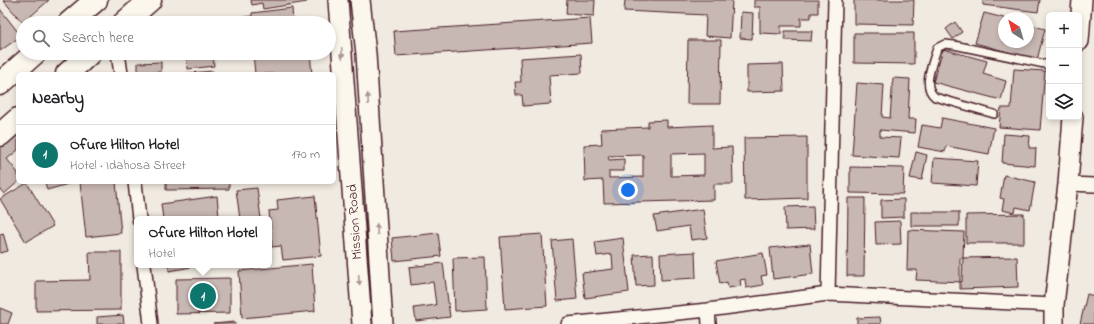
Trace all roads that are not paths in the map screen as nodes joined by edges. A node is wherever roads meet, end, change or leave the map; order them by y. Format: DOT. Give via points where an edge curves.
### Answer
graph roads {
  1 [pos="96,0"];
  2 [pos="150,0"];
  3 [pos="338,0"];
  4 [pos="360,0"];
  5 [pos="835,0"];
  6 [pos="1082,0"];
  7 [pos="1081,12"];
  8 [pos="77,16"];
  9 [pos="132,16"];
  10 [pos="27,60"];
  11 [pos="82,60"];
  12 [pos="119,60"];
  13 [pos="1046,64"];
  14 [pos="69,72"];
  15 [pos="121,72"];
  16 [pos="0,84"];
  17 [pos="994,114"];
  18 [pos="16,120"];
  19 [pos="1073,120"];
  20 [pos="0,135"];
  21 [pos="135,184"];
  22 [pos="1068,184"];
  23 [pos="1094,185"];
  24 [pos="139,216"];
  25 [pos="144,268"];
  26 [pos="828,294"];
  27 [pos="1054,305"];
  28 [pos="708,310"];
  29 [pos="151,324"];
  30 [pos="362,324"];
  31 [pos="382,324"];
  32 [pos="568,324"];
  33 [pos="709,324"];
  34 [pos="1054,324"];
  1 -- 8 [label="highway"];
  2 -- 9 [label="highway"];
  3 -- 30 [label="street, Mission Road, one-way"];
  31 -- 4 [label="street, Mission Road, one-way" via="366,54"];
  5 -- 26 [label="street"];
  6 -- 7 [label="street"];
  10 -- 16 [label="highway"];
  11 -- 14 [label="highway"];
  12 -- 15 [label="street"];
  13 -- 17 [label="lane" via="954,45 945,44 937,48 927,86 930,92 935,97"];
  18 -- 20 [label="highway"];
  19 -- 22 [label="street"];
  21 -- 24 [label="street"];
  22 -- 23 [label="street"];
  22 -- 27 [label="street"];
  25 -- 29 [label="street"];
  26 -- 27 [label="street"];
  26 -- 28 [label="street"];
  27 -- 34 [label="street"];
  28 -- 32 [label="street"];
  28 -- 33 [label="street"];
}
